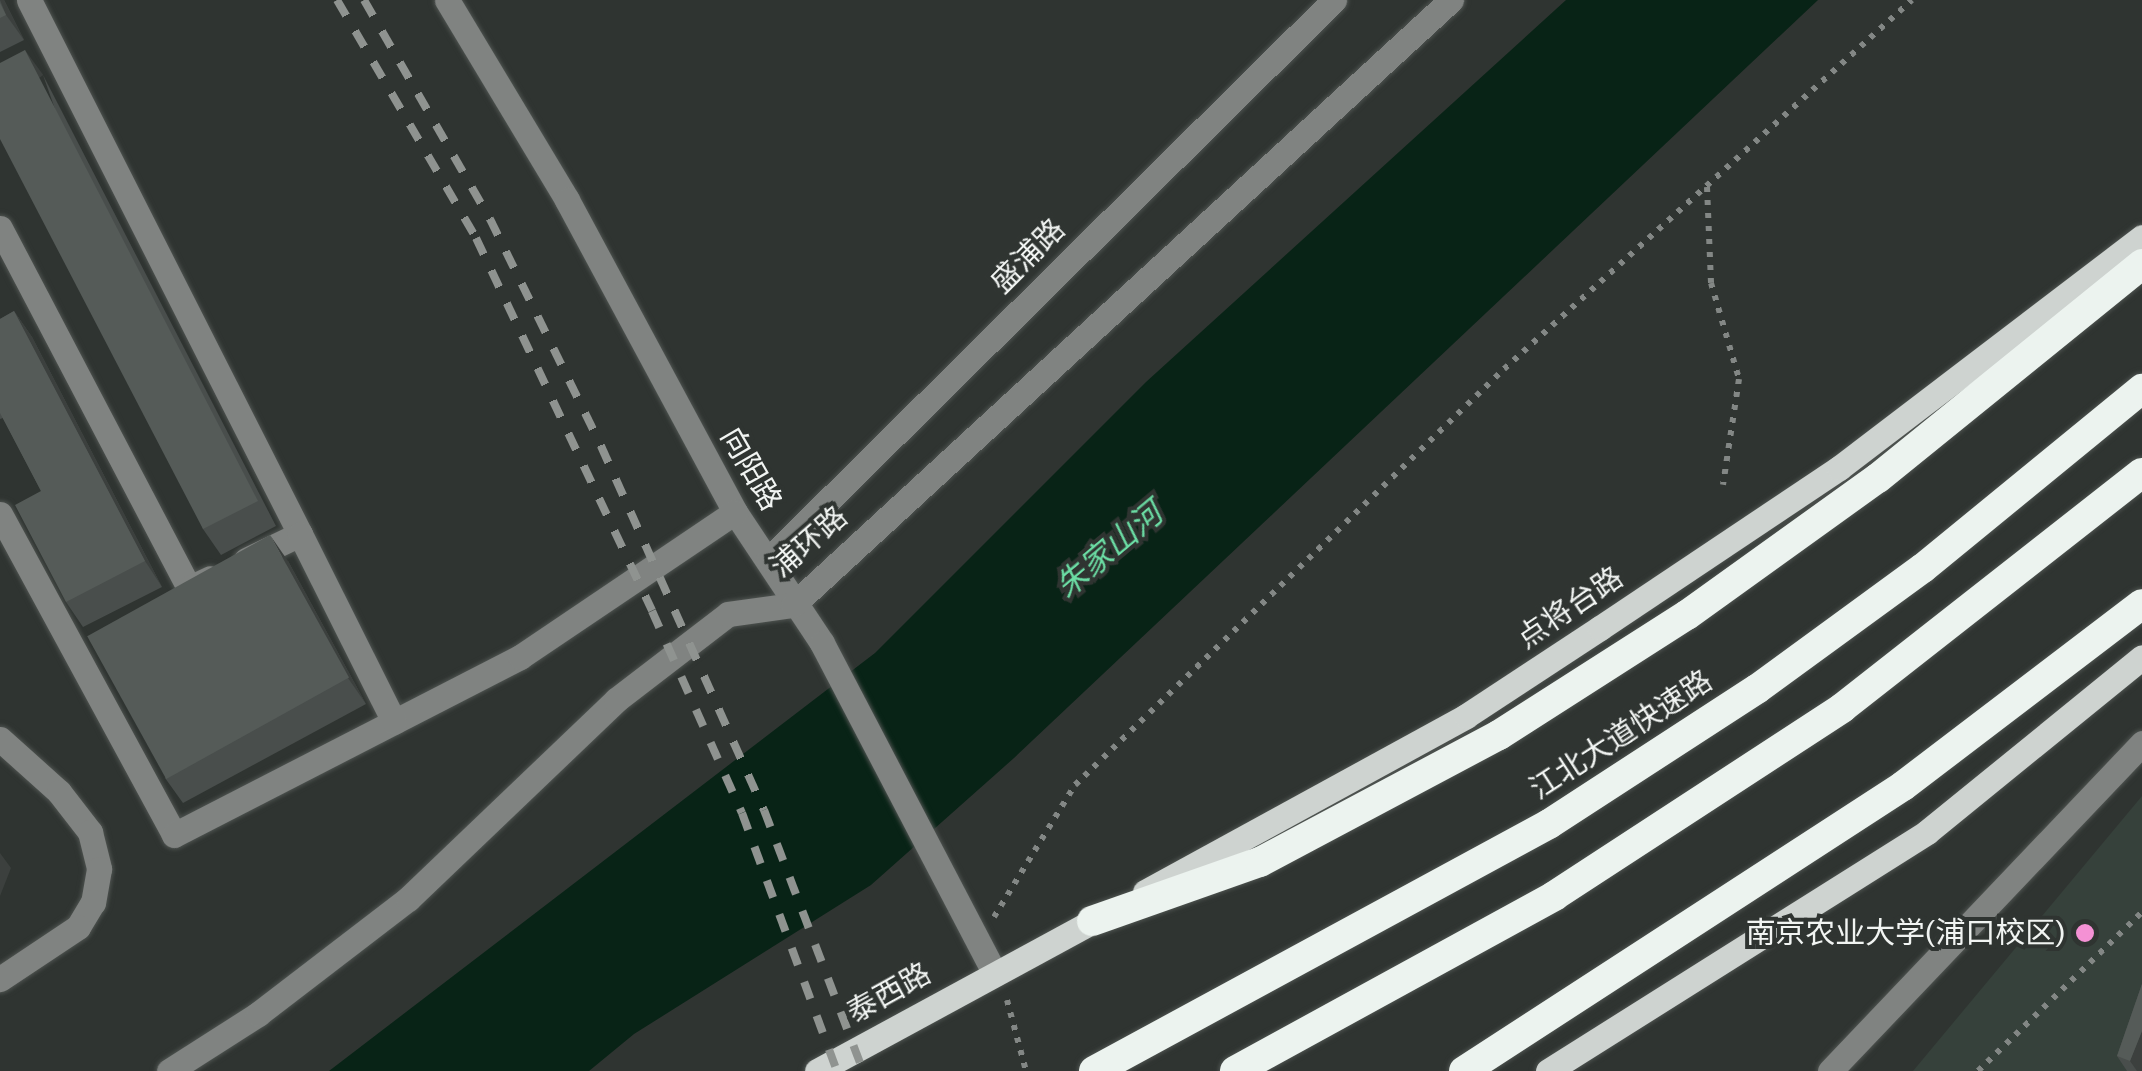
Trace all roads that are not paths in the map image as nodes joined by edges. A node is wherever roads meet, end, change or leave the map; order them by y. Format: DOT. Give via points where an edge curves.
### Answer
graph roads {
  1 [pos="29,0"];
  2 [pos="448,0"];
  3 [pos="1334,0"];
  4 [pos="1451,0"];
  5 [pos="0,228"];
  6 [pos="2142,237"];
  7 [pos="2142,264"];
  8 [pos="2142,389"];
  9 [pos="2142,473"];
  10 [pos="735,512"];
  11 [pos="0,514"];
  12 [pos="300,534"];
  13 [pos="769,559"];
  14 [pos="793,604"];
  15 [pos="2142,604"];
  16 [pos="2142,657"];
  17 [pos="394,722"];
  18 [pos="0,739"];
  19 [pos="2142,743"];
  20 [pos="1092,921"];
  21 [pos="994,972"];
  22 [pos="0,978"];
  23 [pos="169,1071"];
  24 [pos="817,1071"];
  25 [pos="1094,1071"];
  26 [pos="1235,1071"];
  27 [pos="1464,1071"];
  28 [pos="1548,1071"];
  29 [pos="1830,1071"];
  1 -- 12 [label="street"];
  2 -- 10 [label="street, 向阳路" via="567,200"];
  3 -- 13 [label="street, 盛浦路"];
  4 -- 14 [label="street, 浦环路"];
  5 -- 12 [label="street" via="181,592"];
  6 -- 20 [label="main road, 点将台路" via="1839,468 1481,706"];
  7 -- 20 [label="highway" via="1878,478 1687,615 1499,735 1260,862"];
  8 -- 25 [label="highway, 江北大道快速路" via="1923,568 1757,689 1549,824"];
  9 -- 26 [label="highway" via="1842,708 1554,896"];
  10 -- 13 [label="street, 向阳路"];
  10 -- 17 [label="street" via="520,657"];
  11 -- 17 [label="street" via="80,644 174,835"];
  12 -- 17 [label="street"];
  13 -- 14 [label="street, 向阳路"];
  14 -- 21 [label="street, 向阳路" via="822,643"];
  14 -- 23 [label="street, 浦环路" via="728,614 616,700 408,899 258,1014"];
  15 -- 27 [label="highway" via="1903,786"];
  16 -- 28 [label="main road" via="1927,832"];
  18 -- 22 [label="street" via="90,832 99,868 93,902 78,927"];
  19 -- 29 [label="street"];
  20 -- 21 [label="main road, 点将台路"];
  21 -- 24 [label="main road, 泰西路"];
}
